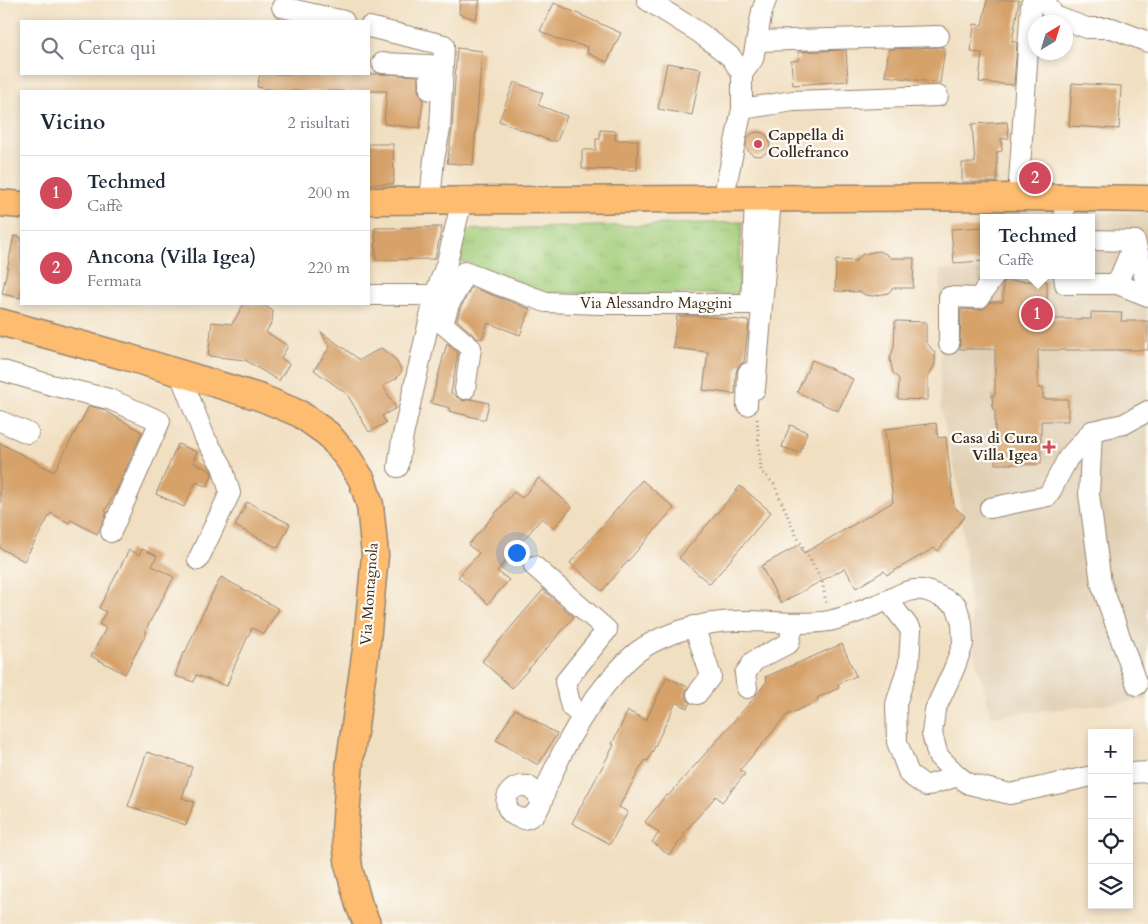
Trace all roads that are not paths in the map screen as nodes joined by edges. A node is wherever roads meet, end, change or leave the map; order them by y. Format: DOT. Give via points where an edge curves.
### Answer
graph roads {
  1 [pos="647,0"];
  2 [pos="766,0"];
  3 [pos="1033,0"];
  4 [pos="1045,0"];
  5 [pos="282,7"];
  6 [pos="340,20"];
  7 [pos="370,27"];
  8 [pos="939,36"];
  9 [pos="758,42"];
  10 [pos="1148,42"];
  11 [pos="382,63"];
  12 [pos="742,74"];
  13 [pos="938,96"];
  14 [pos="742,109"];
  15 [pos="434,159"];
  16 [pos="1018,197"];
  17 [pos="763,199"];
  18 [pos="1148,199"];
  19 [pos="430,200"];
  20 [pos="462,200"];
  21 [pos="723,200"];
  22 [pos="370,201"];
  23 [pos="0,203"];
  24 [pos="20,205"];
  25 [pos="1064,208"];
  26 [pos="1095,240"];
  27 [pos="1134,241"];
  28 [pos="992,279"];
  29 [pos="1064,279"];
  30 [pos="1117,284"];
  31 [pos="1148,291"];
  32 [pos="435,294"];
  33 [pos="370,295"];
  34 [pos="1148,296"];
  35 [pos="751,304"];
  36 [pos="0,322"];
  37 [pos="949,344"];
  38 [pos="0,370"];
  39 [pos="180,374"];
  40 [pos="465,389"];
  41 [pos="1148,411"];
  42 [pos="0,421"];
  43 [pos="1092,431"];
  44 [pos="28,433"];
  45 [pos="398,467"];
  46 [pos="990,508"];
  47 [pos="111,532"];
  48 [pos="198,560"];
  49 [pos="534,566"];
  50 [pos="888,600"];
  51 [pos="794,623"];
  52 [pos="694,626"];
  53 [pos="1137,685"];
  54 [pos="747,688"];
  55 [pos="697,694"];
  56 [pos="582,716"];
  57 [pos="1148,772"];
  58 [pos="1133,774"];
  59 [pos="958,776"];
  60 [pos="1088,777"];
  61 [pos="548,783"];
  62 [pos="522,785"];
  63 [pos="540,806"];
  64 [pos="367,924"];
  1 -- 12 [label="street" via="731,57"];
  2 -- 9 [label="street"];
  3 -- 16 [label="street"];
  4 -- 10 [label="street" via="1054,16 1087,28 1112,28"];
  5 -- 6 [label="street"];
  7 -- 15 [label="street" via="444,45 440,130"];
  8 -- 9 [label="street"];
  9 -- 12 [label="street" via="753,59"];
  11 -- 15 [label="street" via="430,65 428,134"];
  12 -- 14 [label="street"];
  13 -- 14 [label="street" via="792,101"];
  14 -- 21 [label="street"];
  15 -- 19 [label="street"];
  16 -- 17 [label="main road"];
  16 -- 25 [label="main road"];
  17 -- 21 [label="main road"];
  17 -- 35 [label="street, Via Alessandro Maggini"];
  17 -- 35 [label="street" via="751,397"];
  18 -- 25 [label="main road"];
  19 -- 20 [label="main road"];
  19 -- 22 [label="main road"];
  20 -- 21 [label="main road"];
  20 -- 32 [label="street" via="445,269"];
  23 -- 24 [label="main road"];
  26 -- 27 [label="street"];
  27 -- 30 [label="street"];
  27 -- 31 [label="street"];
  28 -- 37 [label="street" via="979,298 950,297"];
  29 -- 30 [label="street" via="1065,284"];
  30 -- 34 [label="street"];
  32 -- 33 [label="street"];
  32 -- 45 [label="street"];
  35 -- 40 [label="street, Via Alessandro Maggini" via="546,302 464,272 448,304 443,324 471,348"];
  36 -- 39 [label="main road, Via Montagnola"];
  38 -- 47 [label="street" via="109,399 160,421"];
  39 -- 48 [label="street" via="206,438 222,466 230,492"];
  39 -- 64 [label="main road, Via Montagnola" via="262,398 300,414 328,434 362,480 370,505 375,555 367,642 350,760 345,832 349,868"];
  41 -- 43 [label="street" via="1124,424"];
  42 -- 44 [label="street"];
  43 -- 46 [label="street" via="1068,458 1048,496"];
  43 -- 53 [label="street" via="1089,494 1101,583"];
  49 -- 56 [label="street" via="607,630 564,682 571,707"];
  50 -- 51 [label="street" via="829,621"];
  50 -- 59 [label="street" via="910,630 909,663 896,704 897,742 909,774 926,786"];
  50 -- 59 [label="street" via="902,592 922,590 956,606 962,623 963,644 935,710 932,734 938,756"];
  51 -- 52 [label="street" via="737,620"];
  51 -- 54 [label="street" via="789,643 754,661 745,674"];
  52 -- 55 [label="street" via="711,676"];
  52 -- 56 [label="street" via="654,641 628,659"];
  56 -- 61 [label="street"];
  57 -- 58 [label="street"];
  59 -- 60 [label="street" via="969,784 1010,794"];
  61 -- 62 [label="street"];
  61 -- 63 [label="street"];
  62 -- 63 [label="street" via="534,789"];
  62 -- 63 [label="street" via="507,797 507,809 513,816 524,819 538,812"];
}
